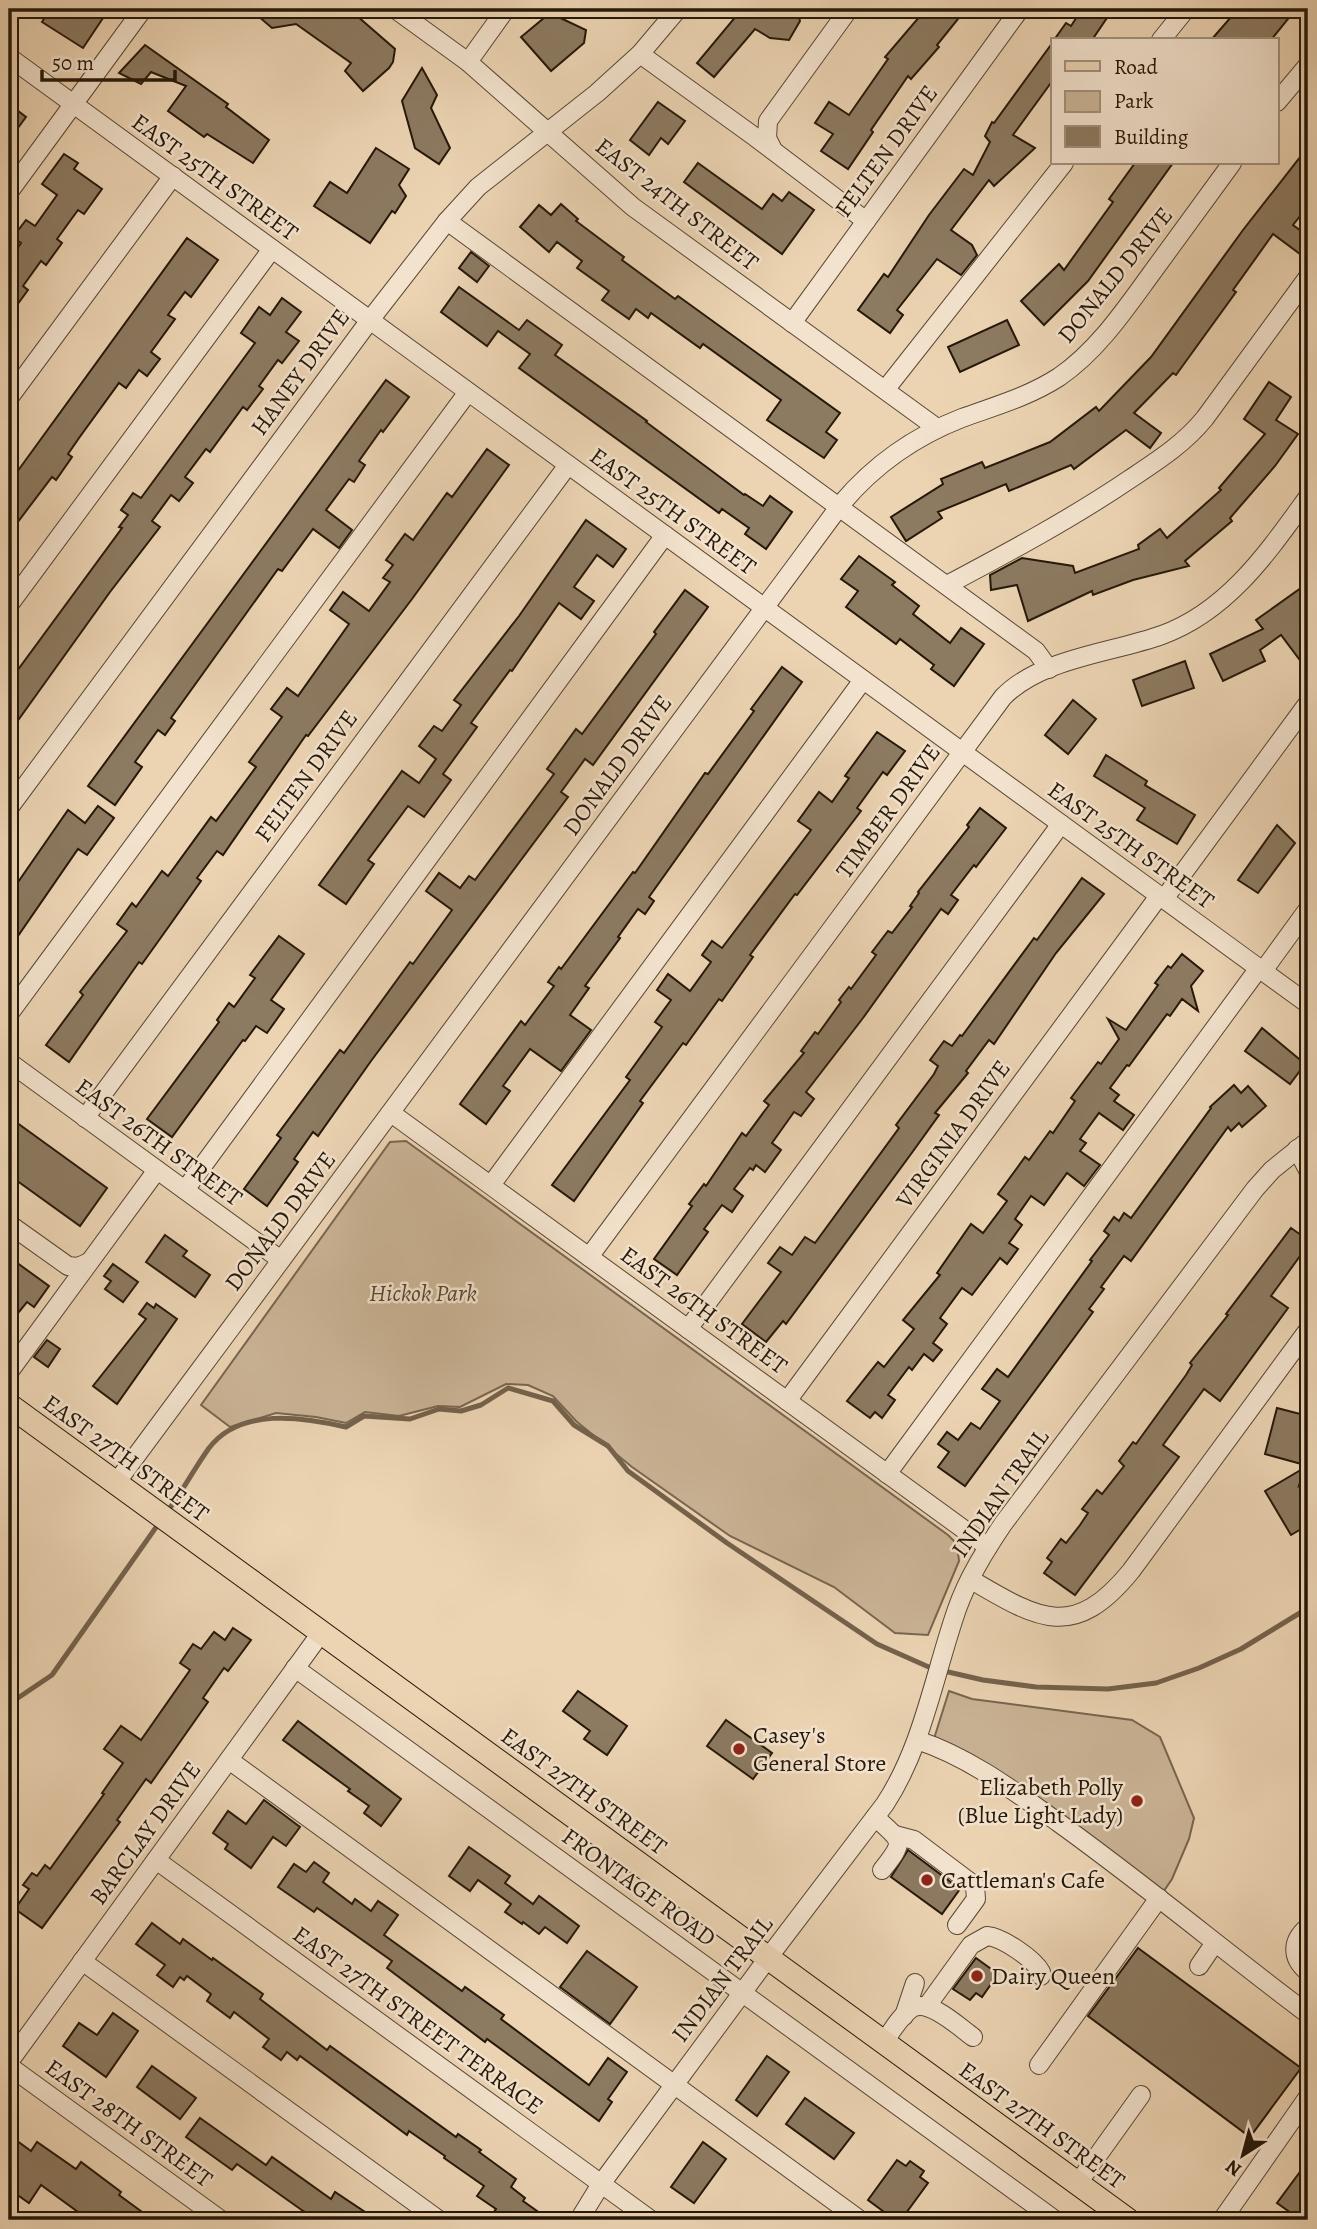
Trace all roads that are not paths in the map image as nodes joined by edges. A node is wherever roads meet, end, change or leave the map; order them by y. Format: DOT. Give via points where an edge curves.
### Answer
graph roads {
  1 [pos="144,9"];
  2 [pos="395,9"];
  3 [pos="506,9"];
  4 [pos="678,9"];
  5 [pos="849,9"];
  6 [pos="1020,9"];
  7 [pos="1185,9"];
  8 [pos="1163,38"];
  9 [pos="640,54"];
  10 [pos="9,57"];
  11 [pos="468,62"];
  12 [pos="1308,65"];
  13 [pos="1278,101"];
  14 [pos="74,104"];
  15 [pos="768,121"];
  16 [pos="732,122"];
  17 [pos="549,131"];
  18 [pos="781,158"];
  19 [pos="1063,164"];
  20 [pos="1231,164"];
  21 [pos="173,176"];
  22 [pos="9,192"];
  23 [pos="447,221"];
  24 [pos="866,221"];
  25 [pos="272,249"];
  26 [pos="1308,277"];
  27 [pos="370,320"];
  28 [pos="792,323"];
  29 [pos="885,390"];
  30 [pos="468,392"];
  31 [pos="9,398"];
  32 [pos="937,428"];
  33 [pos="568,464"];
  34 [pos="1308,497"];
  35 [pos="838,508"];
  36 [pos="665,536"];
  37 [pos="947,586"];
  38 [pos="9,605"];
  39 [pos="764,607"];
  40 [pos="1049,669"];
  41 [pos="863,680"];
  42 [pos="1308,703"];
  43 [pos="962,752"];
  44 [pos="9,808"];
  45 [pos="1061,824"];
  46 [pos="1162,897"];
  47 [pos="1308,909"];
  48 [pos="1261,970"];
  49 [pos="1308,1004"];
  50 [pos="9,1014"];
  51 [pos="9,1062"];
  52 [pos="391,1112"];
  53 [pos="85,1118"];
  54 [pos="1303,1145"];
  55 [pos="157,1170"];
  56 [pos="1308,1170"];
  57 [pos="491,1185"];
  58 [pos="185,1190"];
  59 [pos="9,1224"];
  60 [pos="41,1248"];
  61 [pos="589,1257"];
  62 [pos="281,1261"];
  63 [pos="89,1262"];
  64 [pos="63,1297"];
  65 [pos="688,1329"];
  66 [pos="1308,1330"];
  67 [pos="9,1372"];
  68 [pos="787,1401"];
  69 [pos="9,1405"];
  70 [pos="887,1474"];
  71 [pos="116,1483"];
  72 [pos="988,1547"];
  73 [pos="970,1579"];
  74 [pos="321,1633"];
  75 [pos="295,1668"];
  76 [pos="917,1740"];
  77 [pos="229,1760"];
  78 [pos="875,1817"];
  79 [pos="895,1835"];
  80 [pos="156,1860"];
  81 [pos="882,1871"];
  82 [pos="1159,1898"];
  83 [pos="957,1925"];
  84 [pos="1308,1927"];
  85 [pos="1214,1944"];
  86 [pos="768,1958"];
  87 [pos="82,1961"];
  88 [pos="1199,1966"];
  89 [pos="1308,1972"];
  90 [pos="1041,1976"];
  91 [pos="915,1983"];
  92 [pos="742,1993"];
  93 [pos="927,2006"];
  94 [pos="1308,2014"];
  95 [pos="904,2016"];
  96 [pos="973,2037"];
  97 [pos="884,2042"];
  98 [pos="9,2064"];
  99 [pos="1039,2065"];
  100 [pos="674,2085"];
  101 [pos="1141,2095"];
  102 [pos="1308,2097"];
  103 [pos="1078,2183"];
  104 [pos="601,2184"];
  105 [pos="221,2220"];
  106 [pos="439,2220"];
  107 [pos="579,2220"];
  108 [pos="651,2220"];
  109 [pos="860,2220"];
  110 [pos="1055,2220"];
  111 [pos="1128,2220"];
  112 [pos="1222,2220"];
  1 -- 14 [label="street"];
  2 -- 11 [label="street, EAST 24TH STREET"];
  3 -- 11 [label="street"];
  4 -- 9 [label="street, HANEY DRIVE"];
  5 -- 15 [label="street"];
  6 -- 24 [label="street, FELTEN DRIVE"];
  7 -- 8 [label="street"];
  9 -- 16 [label="street"];
  9 -- 17 [label="street, HANEY DRIVE"];
  10 -- 14 [label="street, EAST 25TH STREET"];
  11 -- 17 [label="street, EAST 24TH STREET"];
  12 -- 13 [label="street"];
  14 -- 21 [label="street, EAST 25TH STREET"];
  14 -- 22 [label="street"];
  15 -- 16 [label="street" via="752,127"];
  15 -- 18 [label="street" via="769,144"];
  16 -- 18 [label="street"];
  17 -- 23 [label="street, HANEY DRIVE" via="478,187"];
  17 -- 28 [label="street, EAST 24TH STREET" via="633,207"];
  18 -- 24 [label="street"];
  19 -- 29 [label="street"];
  20 -- 32 [label="street, DONALD DRIVE" via="1121,314 1080,360 1038,389"];
  21 -- 25 [label="street, EAST 25TH STREET"];
  21 -- 31 [label="street"];
  23 -- 27 [label="street, HANEY DRIVE"];
  23 -- 35 [label="street"];
  24 -- 28 [label="street, FELTEN DRIVE"];
  25 -- 27 [label="street, EAST 25TH STREET"];
  25 -- 38 [label="street"];
  26 -- 37 [label="street" via="1188,437 1077,514"];
  27 -- 30 [label="street, EAST 25TH STREET"];
  27 -- 44 [label="street, HANEY DRIVE"];
  28 -- 29 [label="street, EAST 24TH STREET"];
  29 -- 32 [label="street, EAST 24TH STREET"];
  30 -- 33 [label="street, EAST 25TH STREET"];
  30 -- 50 [label="street"];
  32 -- 35 [label="street, DONALD DRIVE" via="894,452 859,482"];
  33 -- 36 [label="street, EAST 25TH STREET"];
  33 -- 53 [label="street, FELTEN DRIVE"];
  34 -- 40 [label="street, TIMBER DRIVE" via="1254,570 1192,619 1164,634"];
  35 -- 37 [label="street"];
  35 -- 39 [label="street, DONALD DRIVE"];
  36 -- 39 [label="street, EAST 25TH STREET"];
  36 -- 58 [label="street"];
  37 -- 40 [label="street" via="1036,651"];
  39 -- 41 [label="street, EAST 25TH STREET"];
  39 -- 52 [label="street, DONALD DRIVE"];
  40 -- 43 [label="street, TIMBER DRIVE" via="1013,687"];
  41 -- 43 [label="street, EAST 25TH STREET"];
  41 -- 57 [label="street"];
  42 -- 46 [label="street, VIRGINIA DRIVE"];
  43 -- 45 [label="street, EAST 25TH STREET"];
  43 -- 61 [label="street, TIMBER DRIVE"];
  45 -- 46 [label="street, EAST 25TH STREET"];
  45 -- 65 [label="street"];
  46 -- 48 [label="street, EAST 25TH STREET"];
  46 -- 68 [label="street, VIRGINIA DRIVE"];
  47 -- 48 [label="street"];
  48 -- 49 [label="street, EAST 25TH STREET"];
  48 -- 70 [label="street"];
  51 -- 53 [label="street, EAST 26TH STREET"];
  52 -- 57 [label="street, EAST 26TH STREET"];
  52 -- 62 [label="street, DONALD DRIVE"];
  53 -- 55 [label="street, EAST 26TH STREET"];
  54 -- 56 [label="street"];
  54 -- 72 [label="street, INDIAN TRAIL" via="1255,1189"];
  55 -- 58 [label="street, EAST 26TH STREET"];
  55 -- 63 [label="street"];
  57 -- 61 [label="street, EAST 26TH STREET"];
  58 -- 62 [label="street, EAST 26TH STREET"];
  59 -- 60 [label="street"];
  60 -- 63 [label="street" via="68,1266"];
  60 -- 64 [label="street" via="62,1271"];
  61 -- 65 [label="street, EAST 26TH STREET"];
  62 -- 71 [label="street, DONALD DRIVE"];
  63 -- 64 [label="street"];
  64 -- 67 [label="street"];
  65 -- 68 [label="street, EAST 26TH STREET"];
  66 -- 73 [label="street" via="1131,1571 1096,1606 1064,1617 1038,1615"];
  68 -- 70 [label="street, EAST 26TH STREET"];
  69 -- 71 [label="main road, EAST 27TH STREET"];
  70 -- 72 [label="street, EAST 26TH STREET"];
  71 -- 74 [label="main road, EAST 27TH STREET"];
  72 -- 73 [label="street, INDIAN TRAIL"];
  73 -- 76 [label="street, INDIAN TRAIL"];
  74 -- 75 [label="street, BARCLAY DRIVE"];
  74 -- 86 [label="main road, EAST 27TH STREET"];
  75 -- 77 [label="street, BARCLAY DRIVE"];
  75 -- 92 [label="street, FRONTAGE ROAD"];
  76 -- 78 [label="street, INDIAN TRAIL" via="901,1778"];
  76 -- 82 [label="street" via="943,1749 1012,1790"];
  77 -- 80 [label="street, BARCLAY DRIVE"];
  77 -- 100 [label="street"];
  78 -- 79 [label="street"];
  78 -- 86 [label="street, INDIAN TRAIL"];
  79 -- 81 [label="street" via="898,1850"];
  79 -- 83 [label="street" via="914,1840 975,1886 976,1899"];
  80 -- 87 [label="street, BARCLAY DRIVE"];
  80 -- 104 [label="street, EAST 27TH STREET TERRACE"];
  82 -- 85 [label="street"];
  82 -- 99 [label="street"];
  84 -- 89 [label="street" via="1295,1944 1294,1954"];
  85 -- 88 [label="street"];
  85 -- 94 [label="street"];
  86 -- 92 [label="street, INDIAN TRAIL"];
  86 -- 97 [label="main road, EAST 27TH STREET"];
  87 -- 98 [label="street, BARCLAY DRIVE"];
  87 -- 106 [label="street"];
  90 -- 93 [label="street" via="1036,1965 1000,1939 982,1937 971,1945"];
  91 -- 95 [label="street"];
  92 -- 100 [label="street, INDIAN TRAIL"];
  92 -- 110 [label="street, FRONTAGE ROAD"];
  93 -- 95 [label="street" via="914,2007"];
  93 -- 96 [label="street"];
  95 -- 97 [label="street"];
  97 -- 103 [label="main road, EAST 27TH STREET"];
  98 -- 105 [label="street, EAST 28TH STREET"];
  100 -- 104 [label="street, INDIAN TRAIL"];
  100 -- 109 [label="street"];
  101 -- 103 [label="street"];
  102 -- 112 [label="street"];
  103 -- 111 [label="main road, EAST 27TH STREET"];
  104 -- 107 [label="street, INDIAN TRAIL"];
  104 -- 108 [label="street, EAST 27TH STREET TERRACE"];
}
